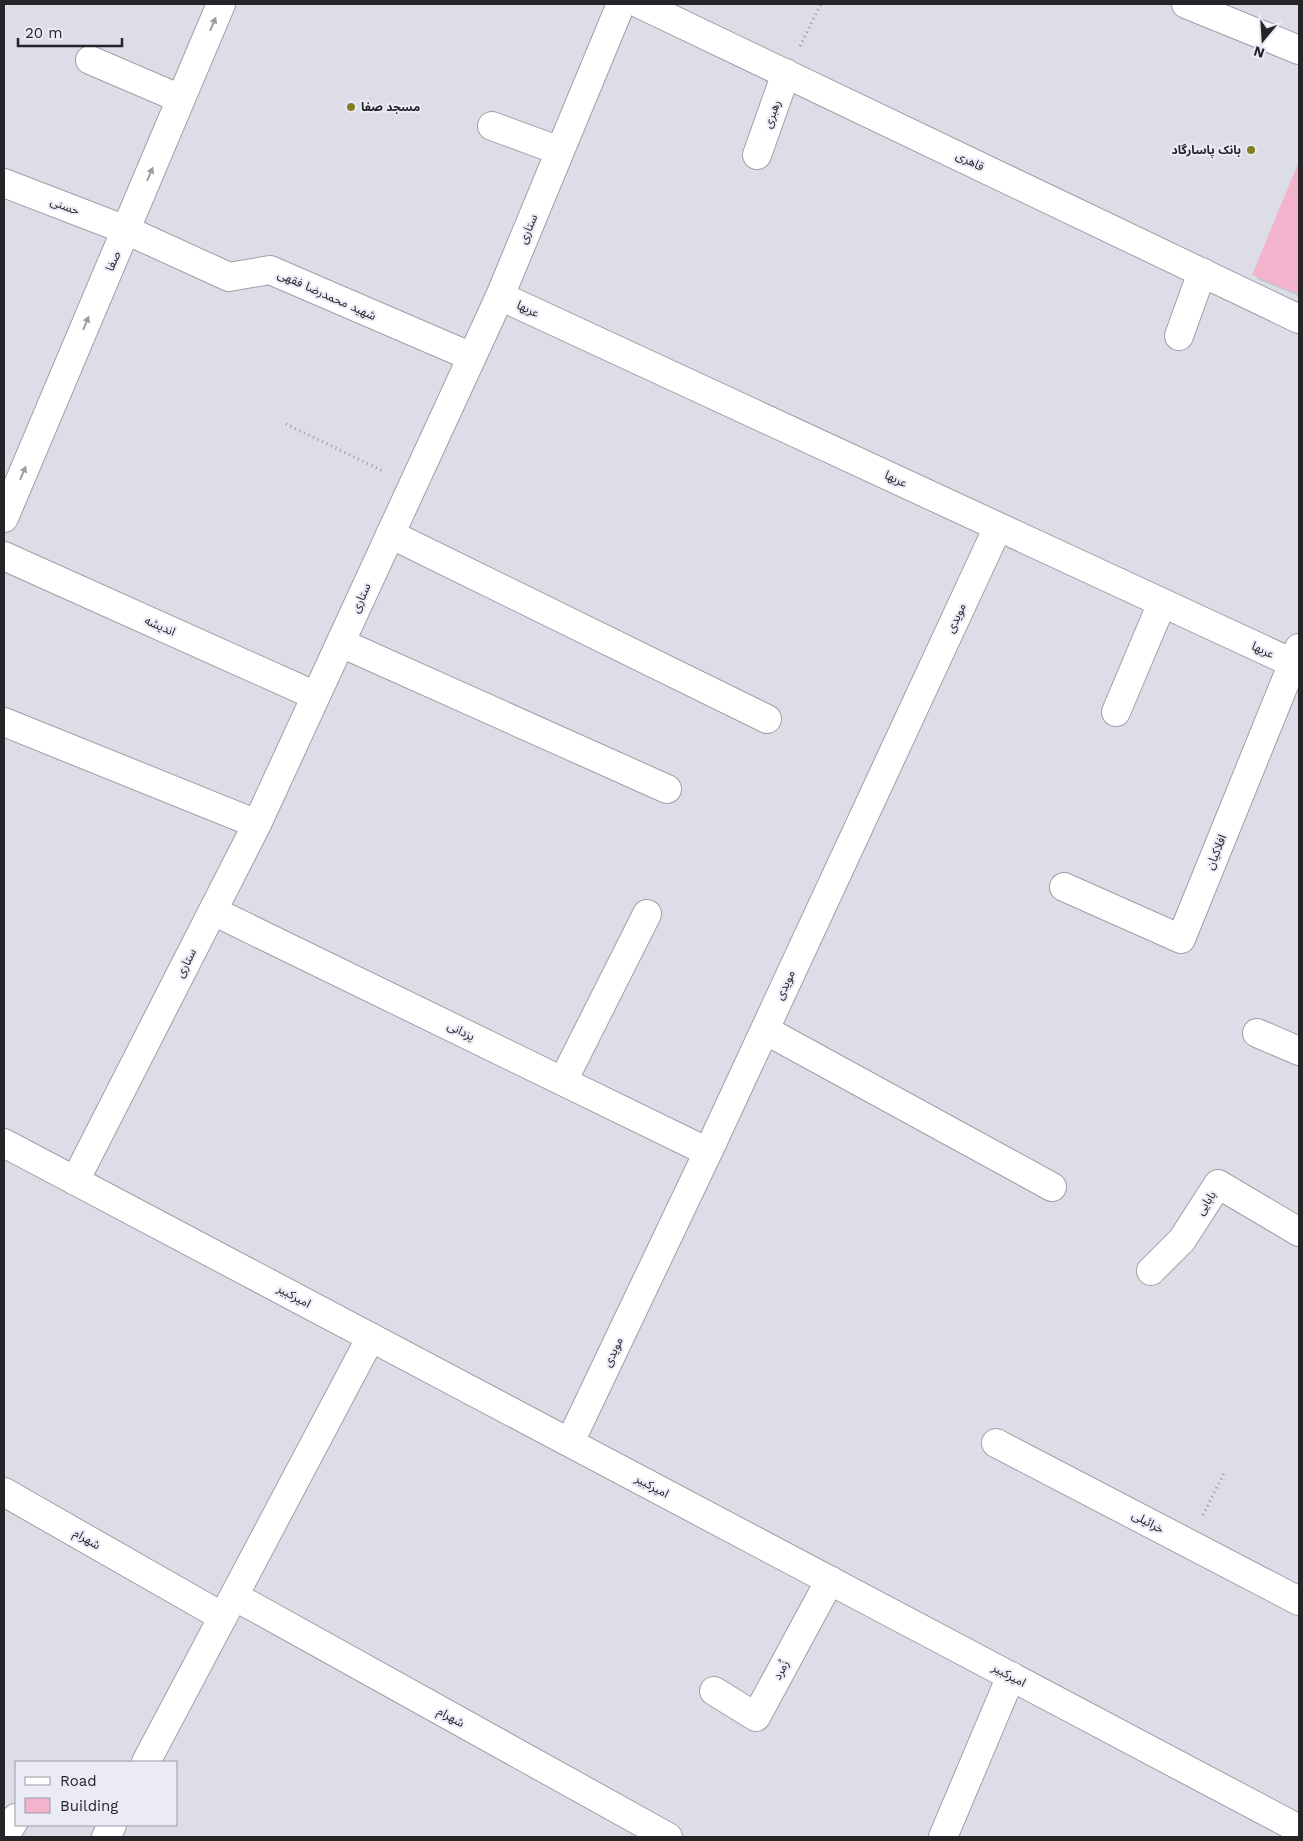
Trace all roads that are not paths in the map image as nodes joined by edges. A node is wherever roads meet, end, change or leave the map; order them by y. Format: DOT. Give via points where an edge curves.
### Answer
graph roads {
  1 [pos="221,4"];
  2 [pos="622,4"];
  3 [pos="640,4"];
  4 [pos="1186,4"];
  5 [pos="1299,50"];
  6 [pos="90,60"];
  7 [pos="786,73"];
  8 [pos="182,99"];
  9 [pos="492,126"];
  10 [pos="560,152"];
  11 [pos="757,155"];
  12 [pos="4,183"];
  13 [pos="126,230"];
  14 [pos="1202,272"];
  15 [pos="500,296"];
  16 [pos="1299,319"];
  17 [pos="1179,336"];
  18 [pos="472,358"];
  19 [pos="4,518"];
  20 [pos="998,527"];
  21 [pos="390,534"];
  22 [pos="4,556"];
  23 [pos="1162,603"];
  24 [pos="341,643"];
  25 [pos="1297,659"];
  26 [pos="316,696"];
  27 [pos="1116,712"];
  28 [pos="767,719"];
  29 [pos="4,722"];
  30 [pos="667,789"];
  31 [pos="257,824"];
  32 [pos="1064,887"];
  33 [pos="213,911"];
  34 [pos="647,914"];
  35 [pos="765,1030"];
  36 [pos="1257,1032"];
  37 [pos="1299,1051"];
  38 [pos="563,1081"];
  39 [pos="4,1143"];
  40 [pos="708,1152"];
  41 [pos="75,1181"];
  42 [pos="1052,1187"];
  43 [pos="1299,1232"];
  44 [pos="1151,1271"];
  45 [pos="371,1338"];
  46 [pos="570,1442"];
  47 [pos="996,1443"];
  48 [pos="4,1492"];
  49 [pos="830,1580"];
  50 [pos="1299,1601"];
  51 [pos="228,1606"];
  52 [pos="1011,1676"];
  53 [pos="714,1691"];
  54 [pos="147,1761"];
  55 [pos="15,1820"];
  56 [pos="1299,1829"];
  57 [pos="4,1837"];
  58 [pos="668,1837"];
  59 [pos="942,1837"];
  8 -- 1 [label="street, صفا, one-way"];
  2 -- 10 [label="street, ستاری"];
  3 -- 7 [label="street, قاهری"];
  4 -- 5 [label="street"];
  6 -- 8 [label="street"];
  7 -- 11 [label="street, رهبری"];
  7 -- 14 [label="street, قاهری"];
  13 -- 8 [label="street, صفا, one-way"];
  9 -- 10 [label="street"];
  10 -- 15 [label="street, ستاری"];
  12 -- 13 [label="street, حسنی"];
  13 -- 18 [label="street, شهید محمدرضا فقهی" via="228,277 270,270"];
  19 -- 13 [label="street, صفا, one-way"];
  14 -- 16 [label="street, قاهری"];
  14 -- 17 [label="street"];
  15 -- 18 [label="street, ستاری"];
  15 -- 20 [label="street, عربها"];
  18 -- 21 [label="street, ستاری"];
  20 -- 23 [label="street, عربها"];
  20 -- 35 [label="street, مویدی"];
  21 -- 24 [label="street, ستاری"];
  21 -- 28 [label="street"];
  22 -- 26 [label="street, اندیشه"];
  23 -- 25 [label="street, عربها"];
  23 -- 27 [label="street"];
  24 -- 26 [label="street, ستاری"];
  24 -- 30 [label="street"];
  25 -- 32 [label="street, افلاکیان" via="1181,939"];
  26 -- 31 [label="street, ستاری"];
  29 -- 31 [label="street"];
  31 -- 33 [label="street, ستاری"];
  33 -- 38 [label="street, یزدانی"];
  33 -- 41 [label="street, ستاری"];
  34 -- 38 [label="street"];
  35 -- 40 [label="street, مویدی"];
  35 -- 42 [label="street"];
  36 -- 37 [label="street"];
  38 -- 40 [label="street, یزدانی"];
  39 -- 41 [label="street, امیرکبیر"];
  40 -- 46 [label="street, مویدی"];
  41 -- 45 [label="street, امیرکبیر"];
  43 -- 44 [label="street, بابایی" via="1218,1184 1182,1240"];
  45 -- 46 [label="street, امیرکبیر"];
  45 -- 51 [label="street"];
  46 -- 49 [label="street, امیرکبیر"];
  47 -- 50 [label="street, خرائیلی"];
  48 -- 51 [label="street, شهرام"];
  49 -- 52 [label="street, امیرکبیر"];
  49 -- 53 [label="street, زُمرد" via="756,1717"];
  51 -- 54 [label="street"];
  51 -- 58 [label="street, شهرام"];
  52 -- 56 [label="street, امیرکبیر"];
  52 -- 59 [label="street"];
  55 -- 57 [label="street"];
}
